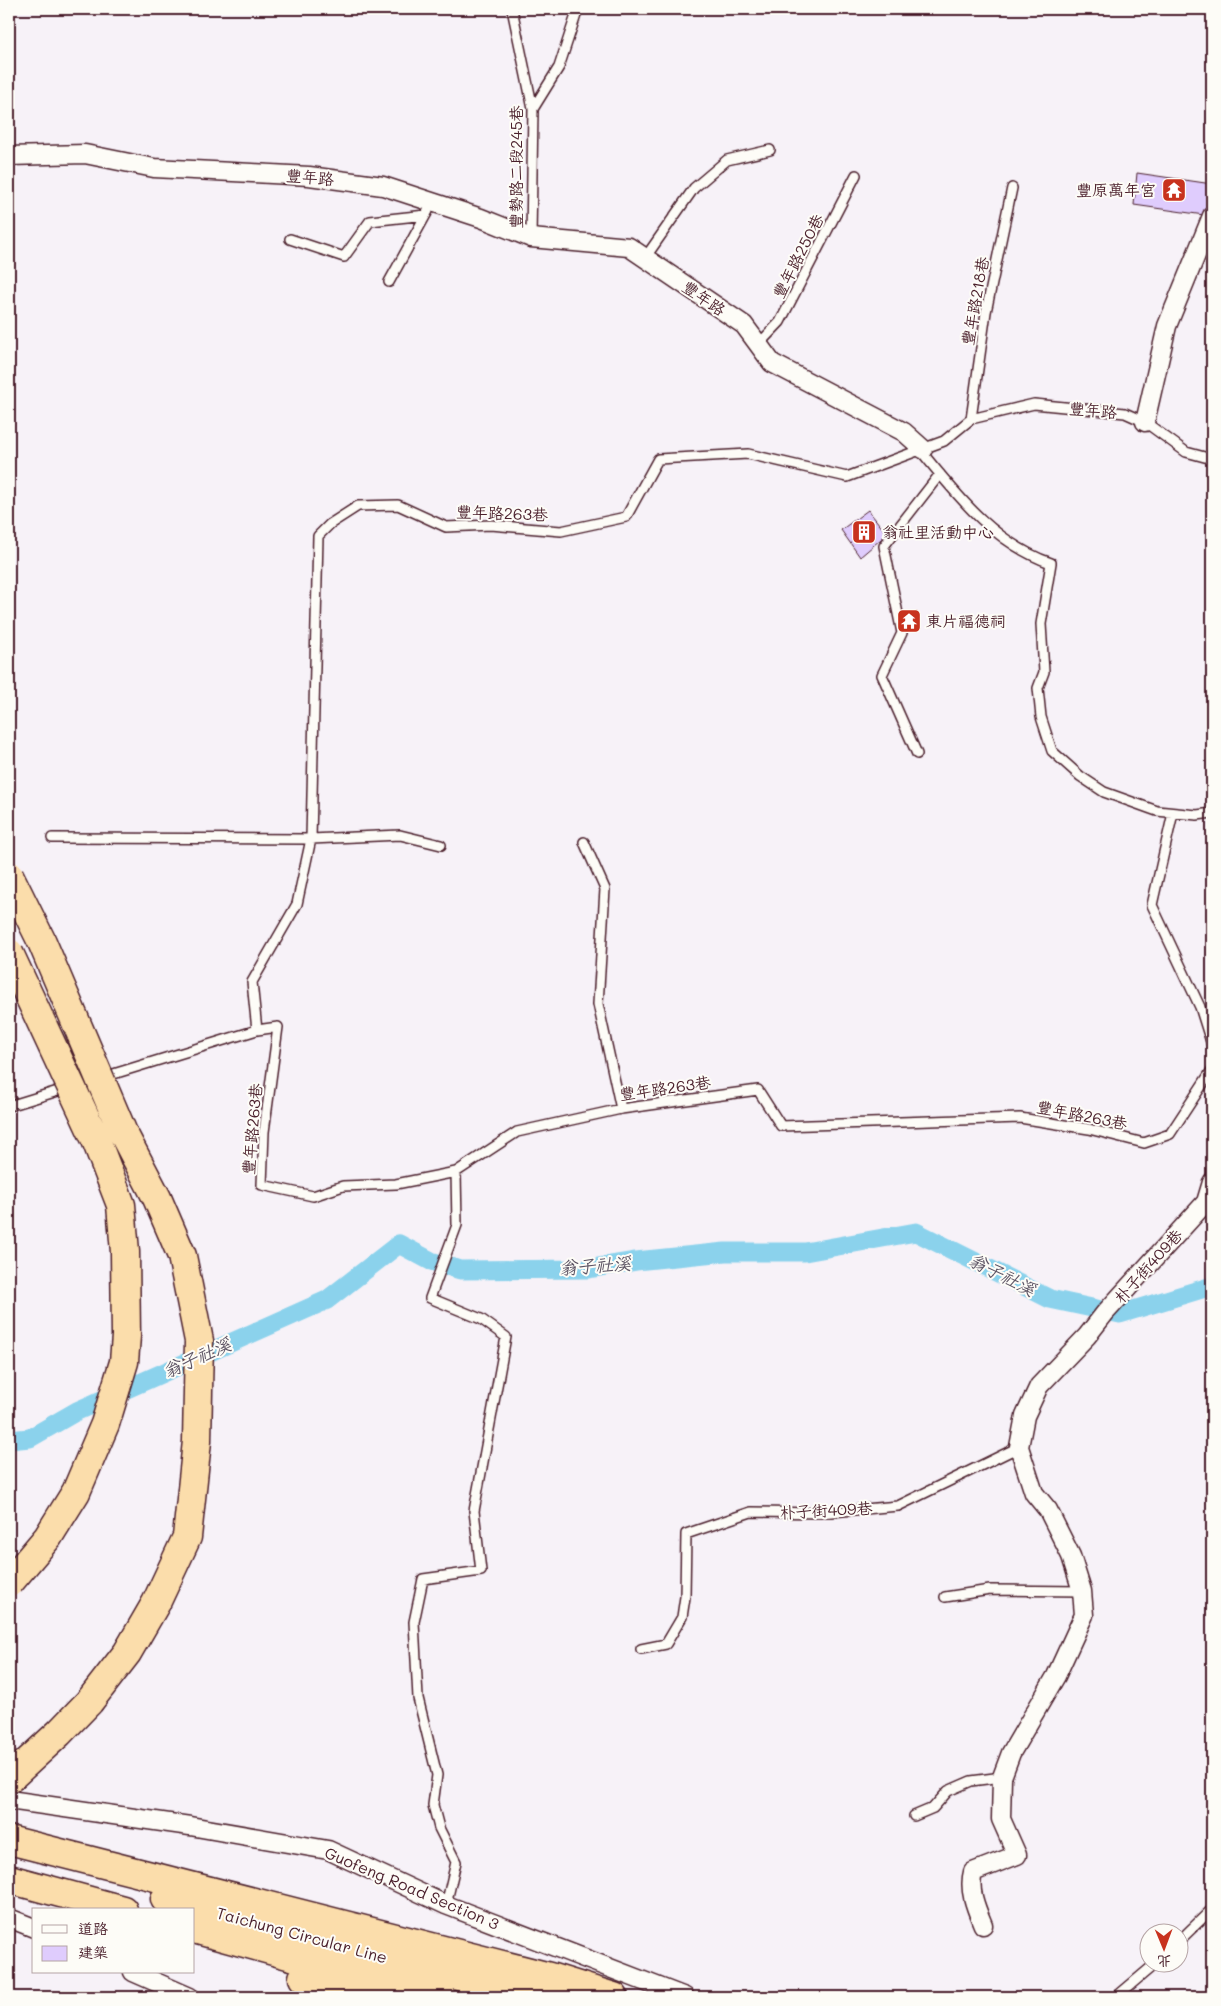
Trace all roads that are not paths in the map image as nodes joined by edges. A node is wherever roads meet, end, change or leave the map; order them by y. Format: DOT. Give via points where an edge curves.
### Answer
graph roads {
  1 [pos="512,9"];
  2 [pos="578,9"];
  3 [pos="533,109"];
  4 [pos="770,150"];
  5 [pos="9,156"];
  6 [pos="856,175"];
  7 [pos="1012,188"];
  8 [pos="430,209"];
  9 [pos="1212,216"];
  10 [pos="531,238"];
  11 [pos="290,239"];
  12 [pos="645,258"];
  13 [pos="389,282"];
  14 [pos="758,345"];
  15 [pos="971,419"];
  16 [pos="1145,422"];
  17 [pos="923,449"];
  18 [pos="1212,459"];
  19 [pos="940,474"];
  20 [pos="918,754"];
  21 [pos="1173,813"];
  22 [pos="1212,813"];
  23 [pos="52,838"];
  24 [pos="311,839"];
  25 [pos="584,842"];
  26 [pos="441,845"];
  27 [pos="9,875"];
  28 [pos="9,953"];
  29 [pos="257,1030"];
  30 [pos="1212,1044"];
  31 [pos="1212,1070"];
  32 [pos="9,1106"];
  33 [pos="621,1109"];
  34 [pos="456,1172"];
  35 [pos="1212,1182"];
  36 [pos="1018,1447"];
  37 [pos="9,1583"];
  38 [pos="1082,1591"];
  39 [pos="945,1597"];
  40 [pos="641,1649"];
  41 [pos="1002,1777"];
  42 [pos="9,1779"];
  43 [pos="9,1800"];
  44 [pos="914,1816"];
  45 [pos="9,1840"];
  46 [pos="9,1856"];
  47 [pos="9,1879"];
  48 [pos="9,1891"];
  49 [pos="446,1905"];
  50 [pos="63,1908"];
  51 [pos="117,1908"];
  52 [pos="1212,1909"];
  53 [pos="9,1918"];
  54 [pos="982,1925"];
  55 [pos="32,1927"];
  56 [pos="195,1929"];
  57 [pos="1188,1932"];
  58 [pos="195,1946"];
  59 [pos="138,1974"];
  60 [pos="1143,1974"];
  61 [pos="190,1997"];
  62 [pos="371,1997"];
  63 [pos="441,1997"];
  64 [pos="538,1997"];
  65 [pos="614,1997"];
  66 [pos="685,1997"];
  67 [pos="1116,1997"];
  1 -- 3 [label="lane, 豐勢路二段245巷"];
  2 -- 3 [label="lane" via="559,67"];
  3 -- 10 [label="lane, 豐勢路二段245巷"];
  4 -- 12 [label="lane" via="727,160 694,188"];
  5 -- 8 [label="street, 豐年路" via="85,154 154,168 309,176 383,186"];
  6 -- 14 [label="lane, 豐年路250巷" via="780,322"];
  7 -- 15 [label="lane, 豐年路218巷" via="986,312"];
  8 -- 10 [label="street, 豐年路" via="481,218"];
  8 -- 11 [label="lane" via="370,221 344,256"];
  8 -- 13 [label="lane"];
  9 -- 16 [label="street" via="1167,326"];
  10 -- 12 [label="street, 豐年路" via="629,247"];
  12 -- 14 [label="street, 豐年路" via="744,325"];
  14 -- 17 [label="street, 豐年路" via="772,364 904,432"];
  15 -- 16 [label="lane, 豐年路" via="1034,404 1125,413"];
  15 -- 17 [label="lane, 豐年路" via="944,440"];
  16 -- 18 [label="lane, 豐年路" via="1186,452"];
  17 -- 19 [label="lane" via="924,456"];
  17 -- 24 [label="lane, 豐年路263巷" via="847,477 748,454 658,459 626,517 561,531 491,525 446,527 398,505 358,506 318,536"];
  19 -- 20 [label="lane" via="884,546 902,633 882,675"];
  19 -- 21 [label="lane" via="976,516 1032,556 1051,563 1041,624 1044,672 1038,688 1041,717 1052,751 1104,792 1157,811"];
  21 -- 22 [label="lane"];
  21 -- 30 [label="lane" via="1152,905 1200,1007"];
  23 -- 24 [label="lane"];
  24 -- 26 [label="lane" via="400,835"];
  24 -- 29 [label="lane, 豐年路263巷" via="297,904 252,982"];
  25 -- 33 [label="lane" via="605,889 598,1004"];
  27 -- 42 [label="highway, bridge" via="42,942 123,1133 157,1198 182,1256 199,1341 199,1393 194,1485 187,1537 156,1603 127,1653 89,1702"];
  28 -- 37 [label="highway, bridge" via="96,1140 121,1205 126,1336 124,1362 105,1424 76,1492 48,1536"];
  29 -- 32 [label="lane, 豐年路263巷"];
  29 -- 34 [label="lane, 豐年路263巷" via="278,1027 264,1132 262,1185 313,1196 343,1186 396,1184"];
  31 -- 33 [label="lane, 豐年路263巷" via="1170,1134 1144,1142 1020,1118 781,1126 758,1090"];
  33 -- 34 [label="lane, 豐年路263巷" via="517,1132"];
  34 -- 49 [label="lane" via="457,1225 430,1298 481,1319 506,1337 474,1511 481,1571 423,1579 414,1622 418,1698 437,1775 433,1805 456,1862"];
  35 -- 36 [label="street, 朴子街409巷" via="1206,1202 1039,1386 1025,1416"];
  36 -- 38 [label="street" via="1034,1493 1048,1510 1071,1556"];
  36 -- 40 [label="lane, 朴子街409巷" via="898,1506 821,1513 751,1512 686,1534 682,1618 666,1644"];
  38 -- 39 [label="lane" via="990,1590"];
  38 -- 41 [label="street" via="1084,1615 1056,1676 1011,1753"];
  41 -- 44 [label="lane" via="971,1781 948,1792 933,1808"];
  41 -- 54 [label="street" via="1001,1819 1018,1855 973,1872 970,1882"];
  43 -- 49 [label="street, Guofeng Road Section 3" via="328,1850"];
  45 -- 65 [label="highway" via="550,1977"];
  46 -- 64 [label="highway, Taichung Circular Line"];
  47 -- 51 [label="highway"];
  48 -- 50 [label="highway"];
  49 -- 66 [label="street, Guofeng Road Section 3"];
  52 -- 57 [label="lane"];
  53 -- 55 [label="street"];
  56 -- 63 [label="highway, Taichung Circular Line"];
  58 -- 62 [label="highway"];
  59 -- 61 [label="street"];
  60 -- 67 [label="lane"];
}
